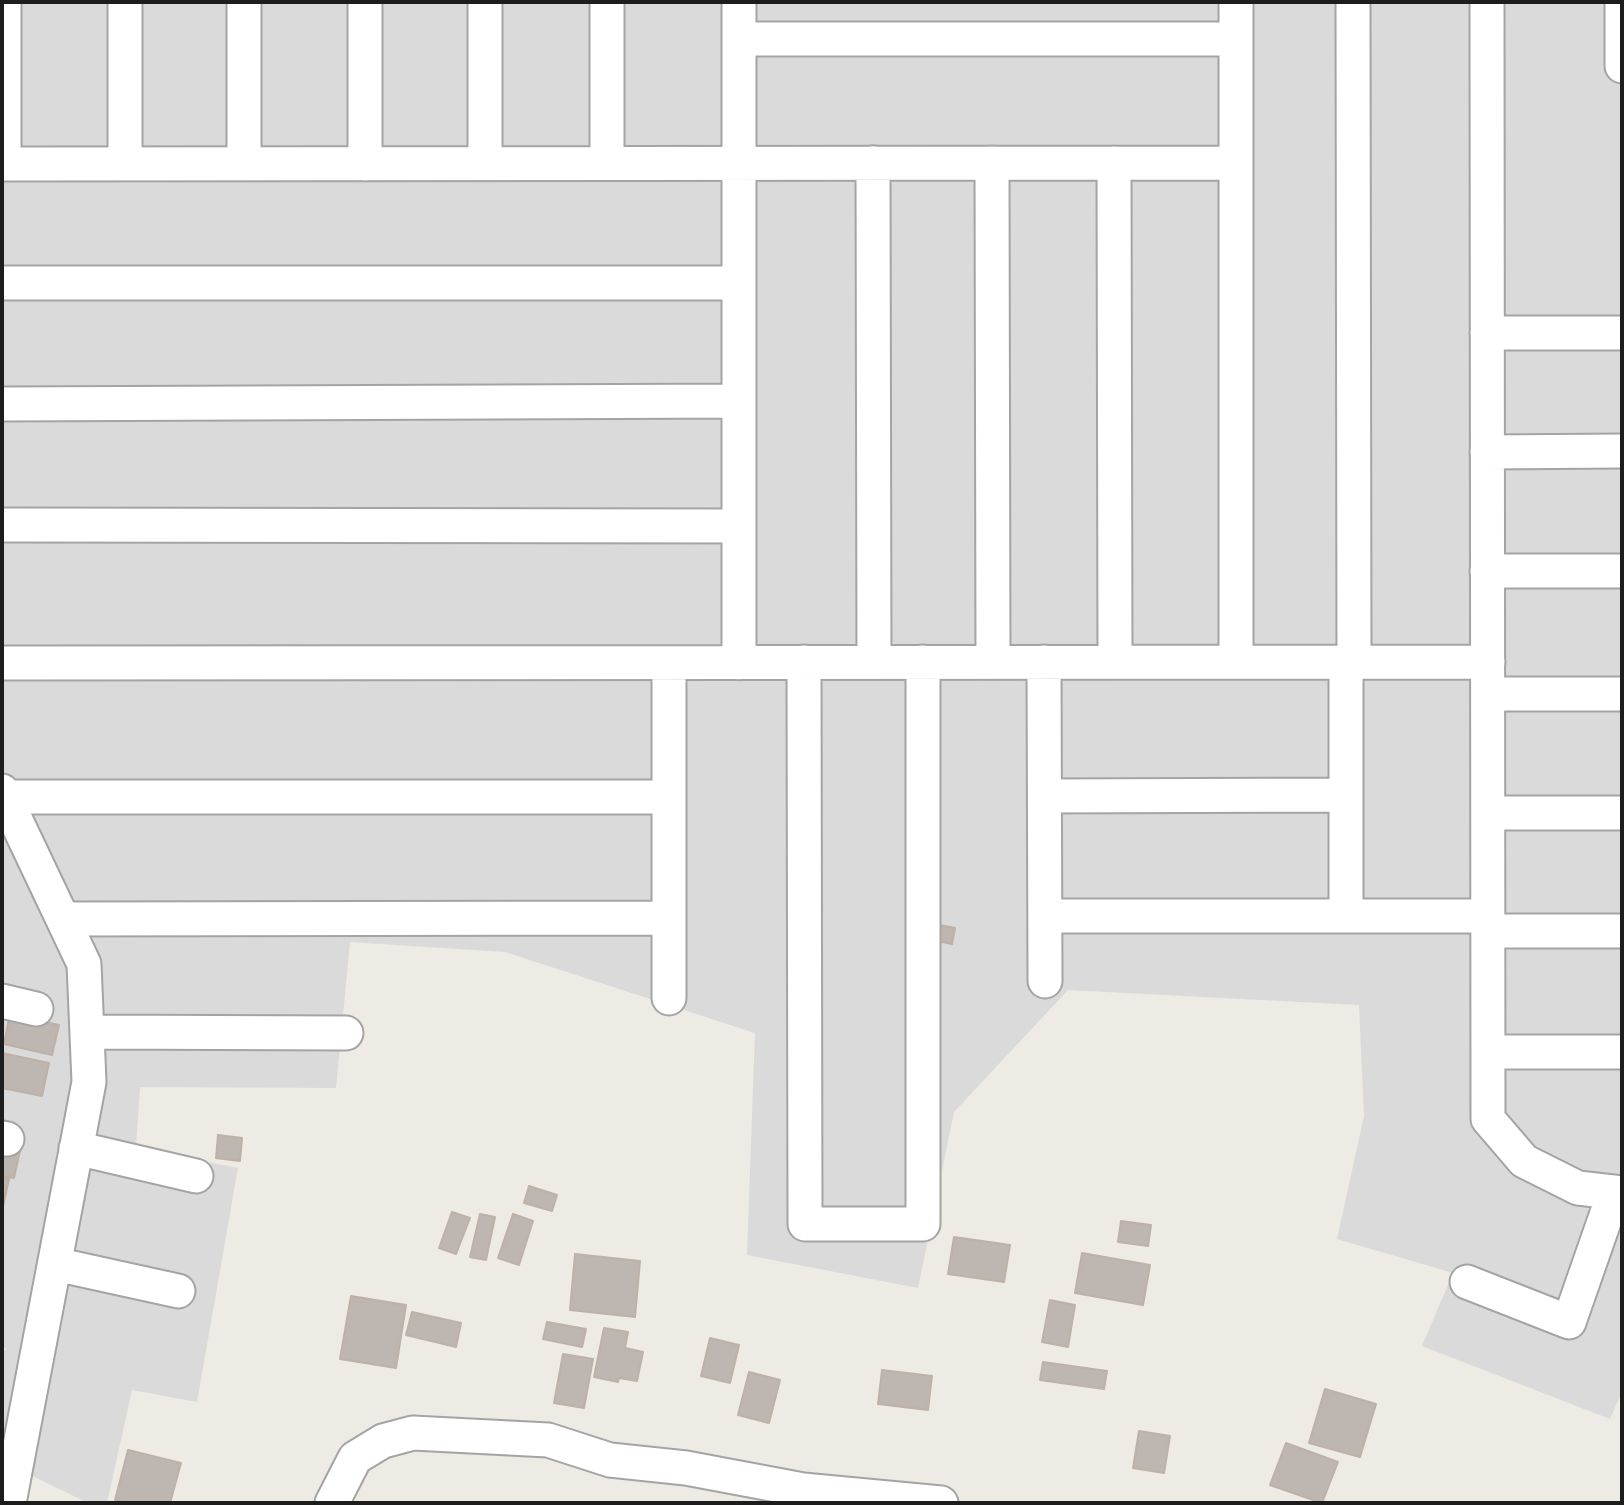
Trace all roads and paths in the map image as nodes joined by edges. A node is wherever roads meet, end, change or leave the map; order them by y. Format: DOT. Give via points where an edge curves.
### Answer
graph roads {
  1 [pos="4,2"];
  2 [pos="125,2"];
  3 [pos="244,2"];
  4 [pos="365,2"];
  5 [pos="485,2"];
  6 [pos="607,2"];
  7 [pos="739,2"];
  8 [pos="1236,2"];
  9 [pos="1353,2"];
  10 [pos="1487,2"];
  11 [pos="1622,2"];
  12 [pos="739,39"];
  13 [pos="1236,39"];
  14 [pos="1622,66"];
  15 [pos="485,163"];
  16 [pos="607,163"];
  17 [pos="739,163"];
  18 [pos="873,163"];
  19 [pos="992,163"];
  20 [pos="1114,163"];
  21 [pos="1236,163"];
  22 [pos="3,164"];
  23 [pos="125,164"];
  24 [pos="244,164"];
  25 [pos="365,164"];
  26 [pos="739,282"];
  27 [pos="2,283"];
  28 [pos="1487,333"];
  29 [pos="1622,333"];
  30 [pos="739,401"];
  31 [pos="2,404"];
  32 [pos="1487,452"];
  33 [pos="1622,452"];
  34 [pos="2,525"];
  35 [pos="739,526"];
  36 [pos="1487,571"];
  37 [pos="1622,571"];
  38 [pos="804,662"];
  39 [pos="874,662"];
  40 [pos="923,662"];
  41 [pos="993,662"];
  42 [pos="1044,662"];
  43 [pos="1115,662"];
  44 [pos="1236,662"];
  45 [pos="1350,662"];
  46 [pos="2,663"];
  47 [pos="669,663"];
  48 [pos="739,663"];
  49 [pos="1488,678"];
  50 [pos="1622,694"];
  51 [pos="3,794"];
  52 [pos="1346,795"];
  53 [pos="1045,796"];
  54 [pos="669,797"];
  55 [pos="1488,813"];
  56 [pos="1622,813"];
  57 [pos="1045,916"];
  58 [pos="1346,916"];
  59 [pos="669,918"];
  60 [pos="64,919"];
  61 [pos="1488,923"];
  62 [pos="1622,931"];
  63 [pos="1045,981"];
  64 [pos="669,998"];
  65 [pos="2,1001"];
  66 [pos="36,1009"];
  67 [pos="87,1032"];
  68 [pos="346,1033"];
  69 [pos="1488,1052"];
  70 [pos="1622,1052"];
  71 [pos="76,1148"];
  72 [pos="196,1176"];
  73 [pos="1618,1193"];
  74 [pos="55,1264"];
  75 [pos="1468,1282"];
  76 [pos="177,1291"];
  77 [pos="9,1503"];
  78 [pos="332,1503"];
  79 [pos="941,1503"];
  1 -- 22 [label="street"];
  2 -- 23 [label="street"];
  3 -- 24 [label="street"];
  4 -- 25 [label="street"];
  5 -- 15 [label="street"];
  6 -- 16 [label="street"];
  7 -- 12 [label="street"];
  8 -- 13 [label="street"];
  9 -- 45 [label="street"];
  10 -- 28 [label="street"];
  11 -- 14 [label="street"];
  12 -- 13 [label="street"];
  12 -- 17 [label="street"];
  13 -- 21 [label="street"];
  15 -- 16 [label="street"];
  15 -- 25 [label="street"];
  16 -- 17 [label="street"];
  17 -- 18 [label="street"];
  17 -- 26 [label="street"];
  18 -- 19 [label="street"];
  18 -- 39 [label="street"];
  19 -- 20 [label="street"];
  19 -- 41 [label="street"];
  20 -- 21 [label="street"];
  20 -- 43 [label="street"];
  21 -- 44 [label="street"];
  22 -- 23 [label="street"];
  23 -- 24 [label="street"];
  24 -- 25 [label="street"];
  26 -- 27 [label="street"];
  26 -- 30 [label="street"];
  28 -- 29 [label="street"];
  28 -- 32 [label="street"];
  30 -- 31 [label="street"];
  30 -- 35 [label="street"];
  32 -- 33 [label="street"];
  32 -- 36 [label="street"];
  34 -- 35 [label="street"];
  35 -- 48 [label="street"];
  36 -- 37 [label="street"];
  36 -- 49 [label="street"];
  38 -- 39 [label="street"];
  38 -- 40 [label="street" via="805,1224 923,1224"];
  38 -- 48 [label="street"];
  39 -- 40 [label="street"];
  40 -- 41 [label="street"];
  41 -- 42 [label="street"];
  42 -- 43 [label="street"];
  42 -- 53 [label="street"];
  43 -- 44 [label="street"];
  44 -- 45 [label="street"];
  45 -- 49 [label="street"];
  45 -- 52 [label="street"];
  46 -- 47 [label="street"];
  47 -- 48 [label="street"];
  47 -- 54 [label="street"];
  49 -- 50 [label="street"];
  49 -- 55 [label="street"];
  51 -- 54 [label="street"];
  51 -- 60 [label="street"];
  52 -- 53 [label="street"];
  52 -- 58 [label="street"];
  53 -- 57 [label="street"];
  54 -- 59 [label="street"];
  55 -- 56 [label="street"];
  55 -- 61 [label="street"];
  57 -- 58 [label="street"];
  57 -- 63 [label="street"];
  58 -- 61 [label="street"];
  59 -- 60 [label="street"];
  59 -- 64 [label="street"];
  60 -- 67 [label="street" via="84,964"];
  61 -- 62 [label="street"];
  61 -- 69 [label="street"];
  65 -- 66 [label="street"];
  67 -- 68 [label="street"];
  67 -- 71 [label="street" via="89,1082"];
  69 -- 70 [label="street"];
  69 -- 73 [label="street" via="1488,1119 1524,1161 1578,1188"];
  71 -- 72 [label="street"];
  71 -- 74 [label="street"];
  73 -- 75 [label="street" via="1569,1322"];
  74 -- 76 [label="street"];
  74 -- 77 [label="street"];
  78 -- 79 [label="street" via="355,1458 383,1441 413,1433 548,1440 610,1460 685,1468 803,1490"];
}
